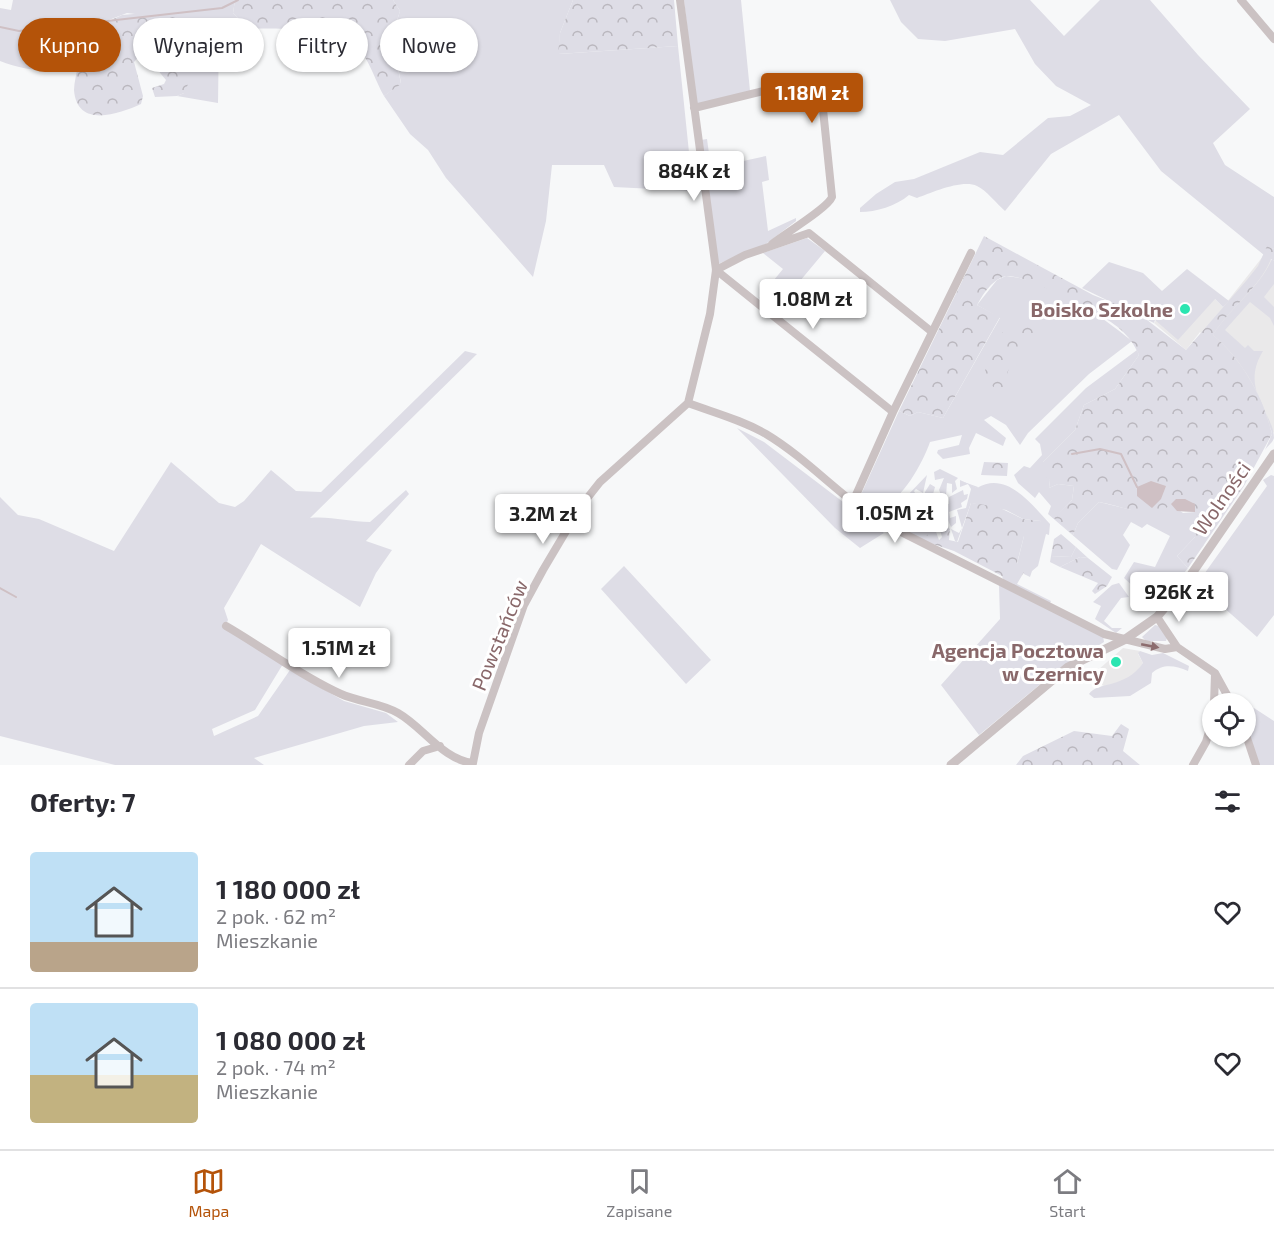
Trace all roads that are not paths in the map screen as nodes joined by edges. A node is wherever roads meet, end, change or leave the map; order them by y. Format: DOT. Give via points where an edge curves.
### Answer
graph roads {
  1 [pos="680,0"];
  2 [pos="1241,0"];
  3 [pos="1274,39"];
  4 [pos="694,108"];
  5 [pos="806,218"];
  6 [pos="809,233"];
  7 [pos="766,248"];
  8 [pos="971,253"];
  9 [pos="716,270"];
  10 [pos="932,332"];
  11 [pos="688,403"];
  12 [pos="893,412"];
  13 [pos="1274,453"];
  14 [pos="852,504"];
  15 [pos="1157,617"];
  16 [pos="226,626"];
  17 [pos="1124,640"];
  18 [pos="1177,647"];
  19 [pos="1215,673"];
  20 [pos="1214,693"];
  21 [pos="1226,693"];
  22 [pos="440,746"];
  23 [pos="1203,747"];
  24 [pos="1250,747"];
  25 [pos="474,764"];
  26 [pos="409,765"];
  27 [pos="951,765"];
  28 [pos="1193,765"];
  29 [pos="1256,765"];
  1 -- 4 [label="street"];
  2 -- 3 [label="street"];
  4 -- 5 [label="street" via="815,82 820,90 832,197 825,208"];
  4 -- 9 [label="street"];
  5 -- 6 [label="street"];
  5 -- 7 [label="street"];
  6 -- 7 [label="street"];
  6 -- 10 [label="street"];
  7 -- 9 [label="street"];
  8 -- 10 [label="street"];
  9 -- 11 [label="street" via="710,314"];
  9 -- 12 [label="street"];
  10 -- 12 [label="street"];
  11 -- 14 [label="street" via="744,422 769,436"];
  11 -- 25 [label="street, Powstańców" via="600,482 543,570 524,605 479,733"];
  12 -- 14 [label="street"];
  13 -- 15 [label="street, Wolności" via="1186,582"];
  14 -- 17 [label="street" via="1053,609"];
  15 -- 17 [label="street, Wolności"];
  15 -- 18 [label="street"];
  16 -- 22 [label="street" via="330,688 361,702 392,709"];
  17 -- 18 [label="street, one-way" via="1165,649"];
  17 -- 27 [label="street, Wolności" via="1068,667"];
  18 -- 19 [label="street"];
  19 -- 20 [label="street"];
  19 -- 21 [label="street"];
  22 -- 25 [label="street"];
  22 -- 26 [label="street" via="423,751"];
  23 -- 28 [label="street"];
  24 -- 29 [label="street"];
}
